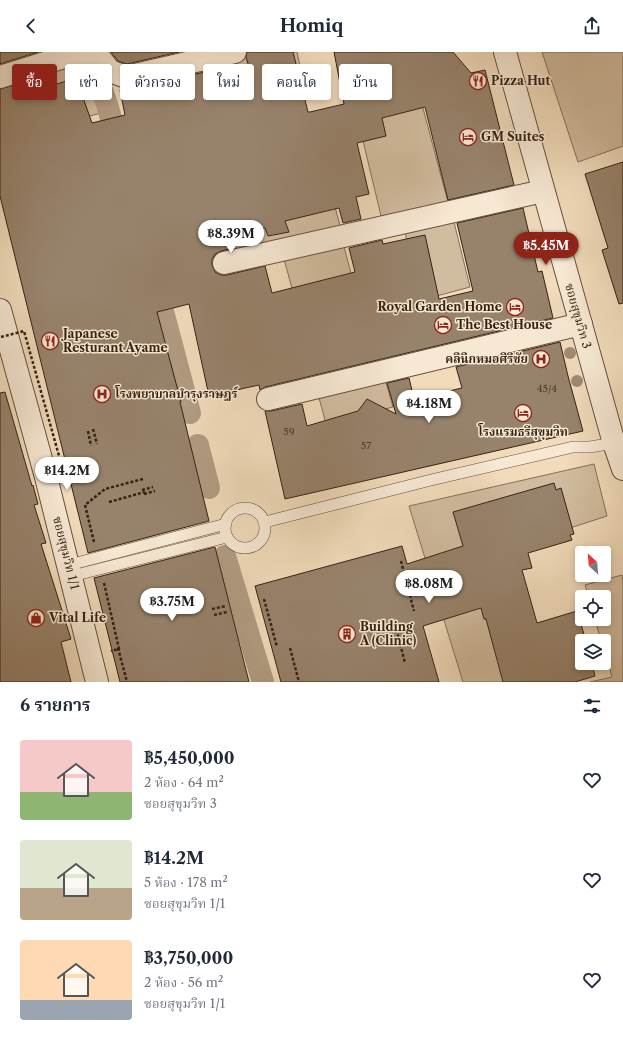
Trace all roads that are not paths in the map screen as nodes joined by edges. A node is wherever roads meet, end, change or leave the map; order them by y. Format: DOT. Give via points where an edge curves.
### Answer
graph roads {
  1 [pos="235,52"];
  2 [pos="505,52"];
  3 [pos="0,77"];
  4 [pos="543,191"];
  5 [pos="224,262"];
  6 [pos="0,310"];
  7 [pos="581,324"];
  8 [pos="268,400"];
  9 [pos="614,443"];
  10 [pos="622,466"];
  11 [pos="265,522"];
  12 [pos="226,524"];
  13 [pos="228,537"];
  14 [pos="70,571"];
  15 [pos="97,682"];
  1 -- 3 [label="street" via="126,77 110,71 91,53 78,53"];
  2 -- 4 [label="street, ซอยสุขุมวิท 3"];
  4 -- 5 [label="street"];
  4 -- 7 [label="street, ซอยสุขุมวิท 3"];
  6 -- 14 [label="street, ซอยสุขุมวิท 1/1"];
  7 -- 8 [label="street"];
  7 -- 9 [label="street, ซอยสุขุมวิท 3"];
  9 -- 10 [label="street, ซอยสุขุมวิท 3"];
  9 -- 11 [label="lane" via="573,447"];
  11 -- 12 [label="lane" via="257,512 246,508 233,513"];
  11 -- 13 [label="lane" via="261,540 251,548 237,546"];
  12 -- 13 [label="lane"];
  12 -- 14 [label="lane"];
  13 -- 14 [label="lane"];
  14 -- 15 [label="street, ซอยสุขุมวิท 1/1"];
}
